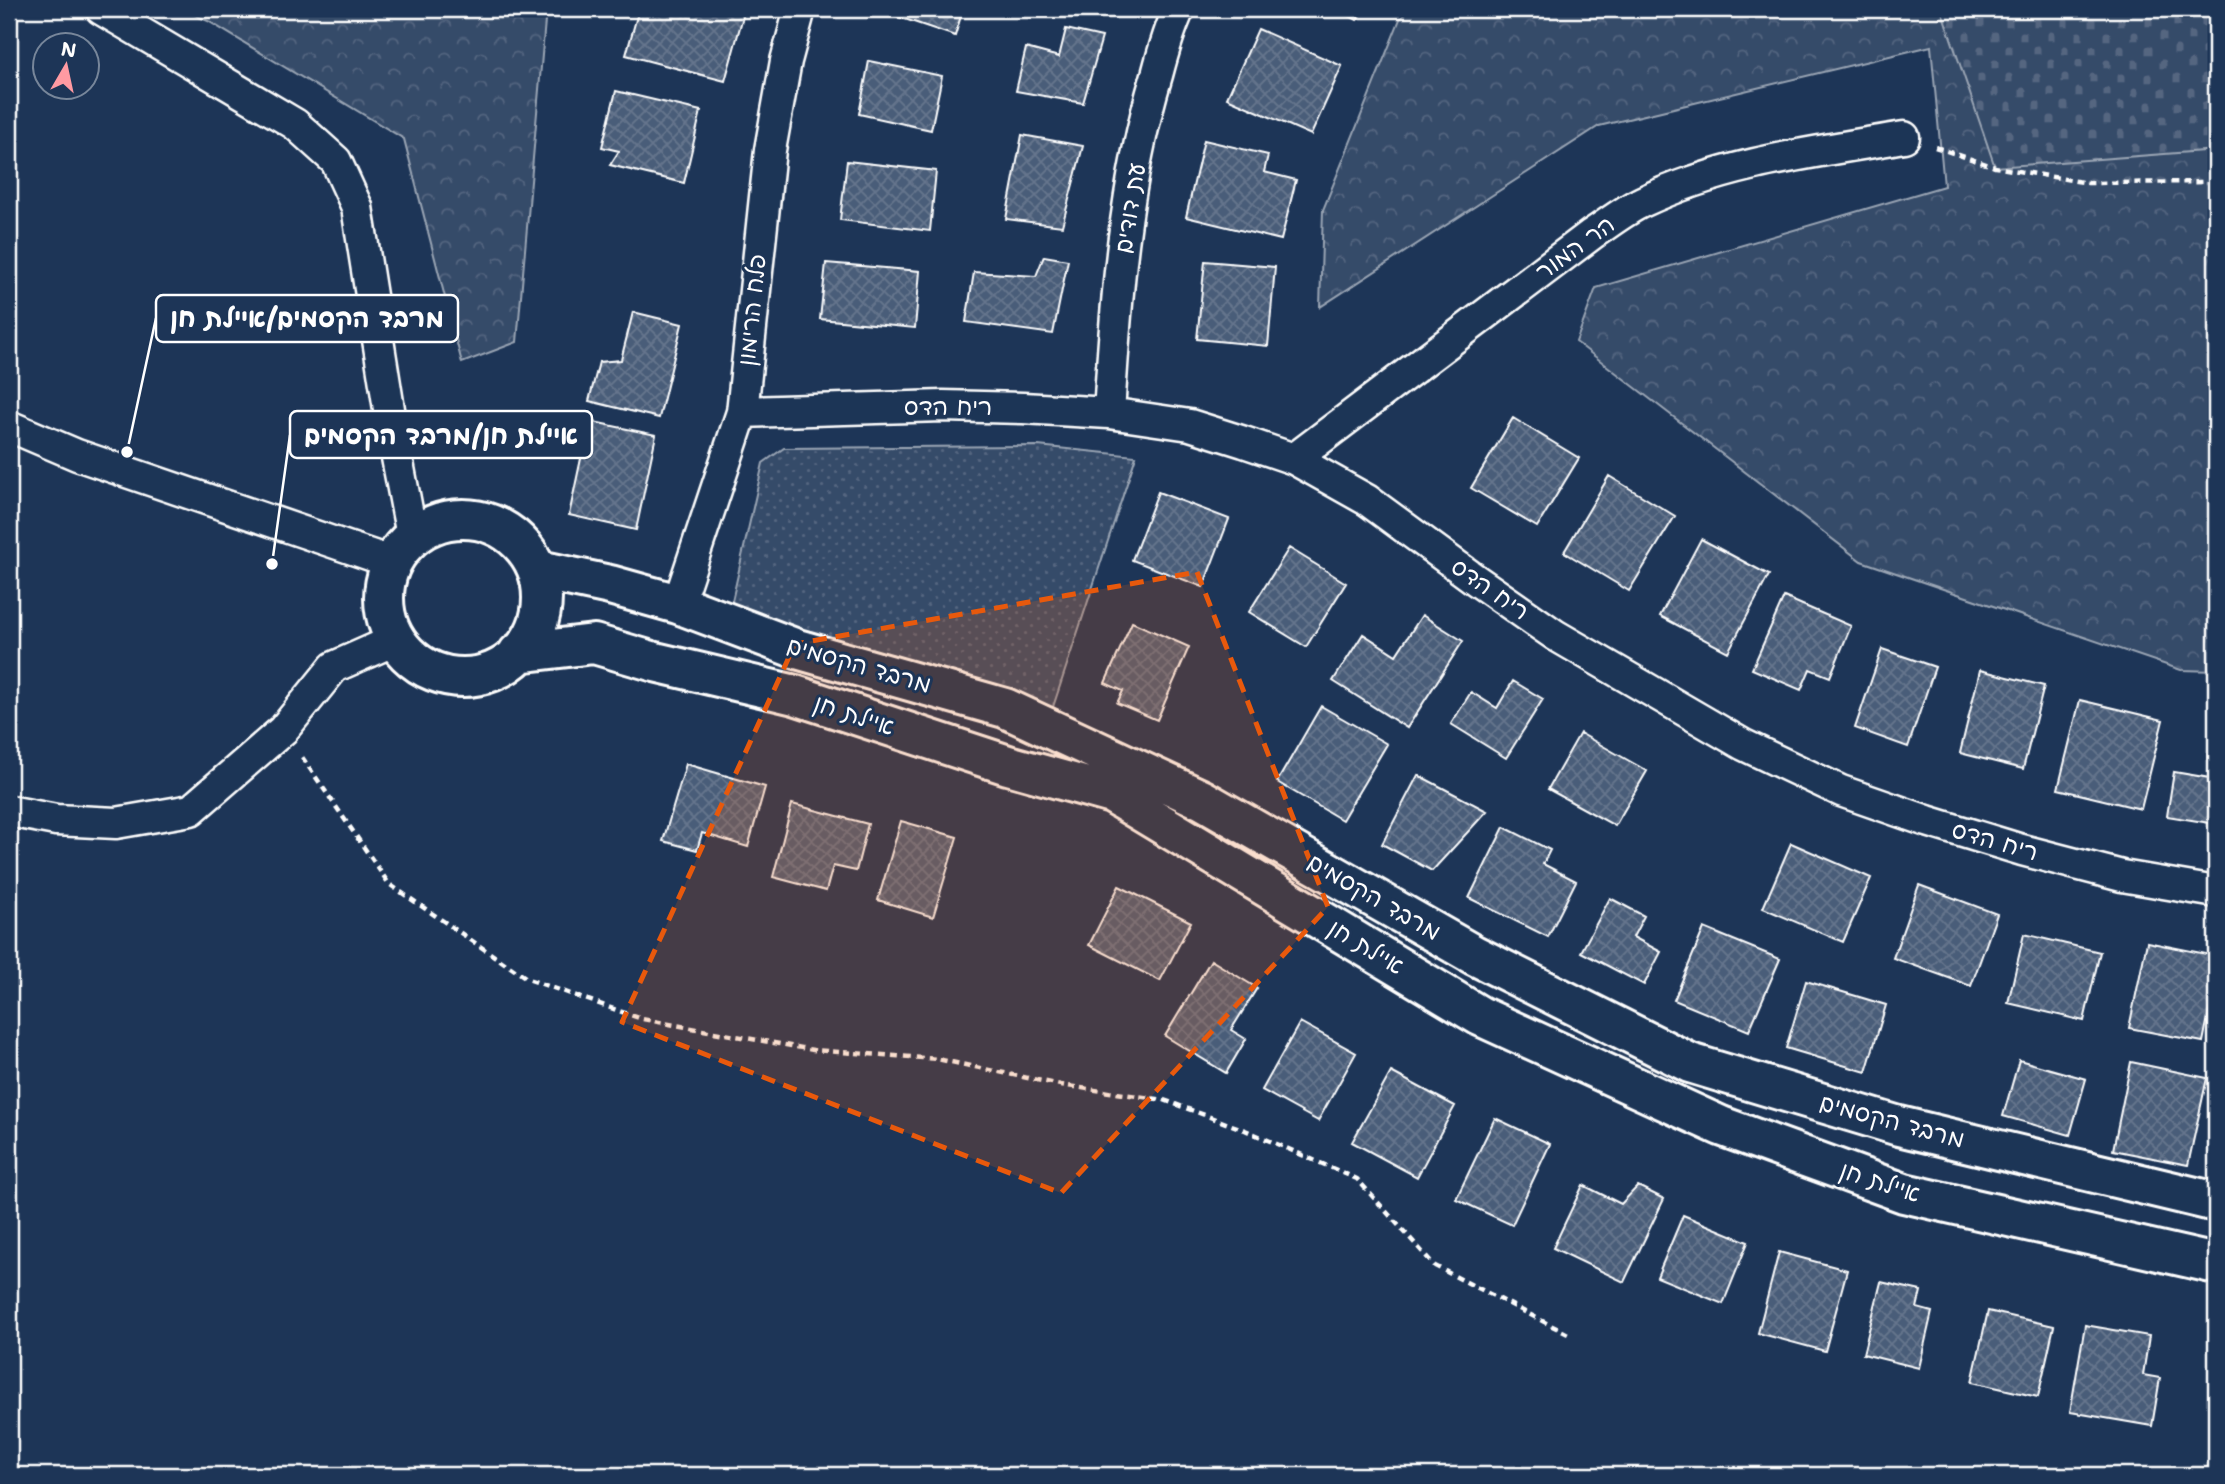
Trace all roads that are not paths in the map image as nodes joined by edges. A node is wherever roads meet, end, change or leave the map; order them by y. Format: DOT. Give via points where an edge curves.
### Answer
graph roads {
  1 [pos="101,9"];
  2 [pos="800,9"];
  3 [pos="1179,9"];
  4 [pos="1904,136"];
  5 [pos="742,412"];
  6 [pos="1109,413"];
  7 [pos="9,426"];
  8 [pos="1294,459"];
  9 [pos="402,549"];
  10 [pos="539,570"];
  11 [pos="678,604"];
  12 [pos="395,640"];
  13 [pos="517,653"];
  14 [pos="9,811"];
  15 [pos="2216,892"];
  16 [pos="2216,1202"];
  17 [pos="2216,1264"];
  1 -- 9 [label="street" via="295,124 336,161 357,207 395,447"];
  2 -- 5 [label="street, פלח הרימון" via="770,150"];
  3 -- 6 [label="street, עת דודים" via="1146,110 1129,207"];
  4 -- 8 [label="street, הר המור" via="1759,161 1641,202"];
  5 -- 6 [label="street, ריח הדס" via="943,406"];
  5 -- 11 [label="street, פלח הרימון"];
  6 -- 8 [label="street, ריח הדס" via="1190,425"];
  7 -- 9 [label="street" via="77,455"];
  8 -- 15 [label="street, ריח הדס" via="1367,500 1555,635 1744,745 1841,791 2022,850 2122,876"];
  9 -- 10 [label="street" via="437,522 459,518 487,522 512,534"];
  9 -- 12 [label="street" via="383,589 385,616"];
  10 -- 11 [label="street, מרבד הקסמים"];
  10 -- 13 [label="street" via="543,603 537,630"];
  11 -- 16 [label="street, מרבד הקסמים" via="797,649 1005,708 1203,800 1474,955 1690,1063 1899,1126"];
  12 -- 13 [label="street" via="414,661 438,674 474,677 500,669"];
  12 -- 14 [label="street" via="334,667 284,730 191,810 116,823 56,820"];
  13 -- 17 [label="street, איילת חן" via="594,644 795,695 1112,794 1480,1016 1721,1126 1904,1193"];
}
